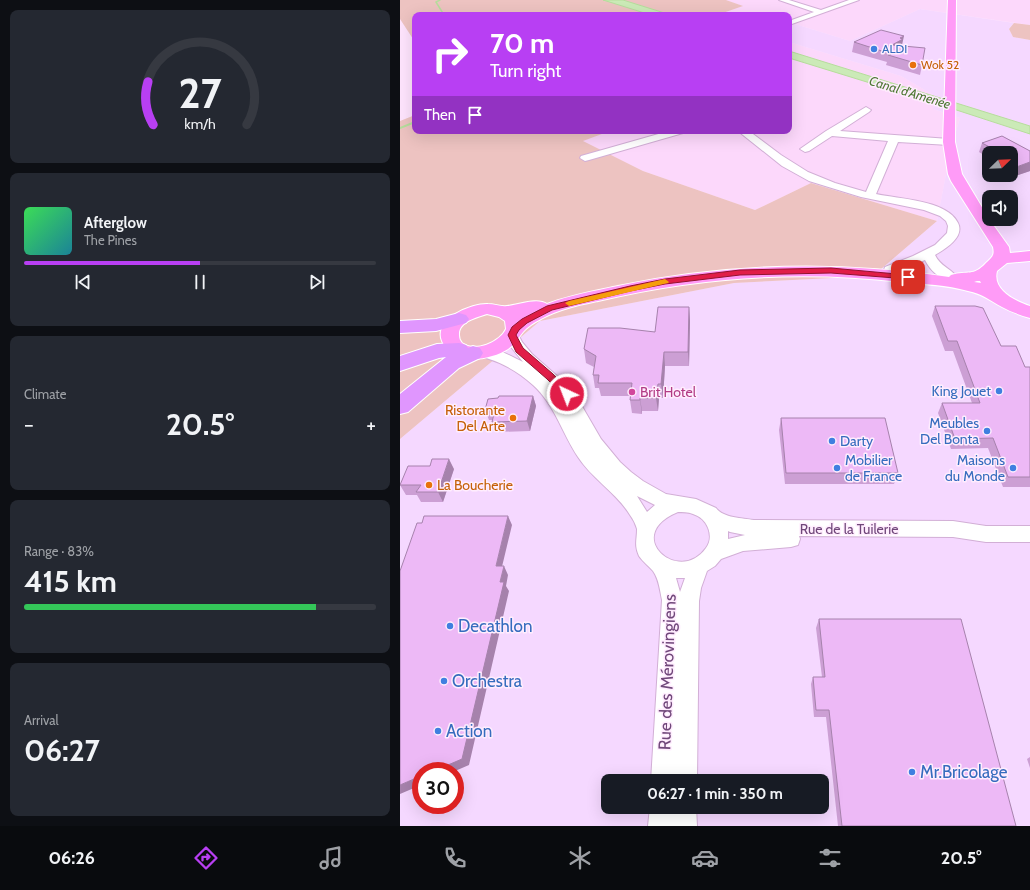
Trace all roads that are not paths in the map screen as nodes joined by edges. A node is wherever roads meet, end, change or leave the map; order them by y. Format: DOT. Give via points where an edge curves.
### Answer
graph roads {
  1 [pos="782,0"];
  2 [pos="856,0"];
  3 [pos="952,0"];
  4 [pos="821,12"];
  5 [pos="792,22"];
  6 [pos="866,110"];
  7 [pos="830,133"];
  8 [pos="669,134"];
  9 [pos="747,134"];
  10 [pos="894,139"];
  11 [pos="949,142"];
  12 [pos="805,148"];
  13 [pos="585,158"];
  14 [pos="954,164"];
  15 [pos="870,196"];
  16 [pos="982,205"];
  17 [pos="998,226"];
  18 [pos="1030,252"];
  19 [pos="929,255"];
  20 [pos="1030,256"];
  21 [pos="1000,260"];
  22 [pos="890,270"];
  23 [pos="988,272"];
  24 [pos="950,277"];
  25 [pos="997,295"];
  26 [pos="504,312"];
  27 [pos="1027,313"];
  28 [pos="454,325"];
  29 [pos="400,327"];
  30 [pos="514,332"];
  31 [pos="472,351"];
  32 [pos="400,358"];
  33 [pos="400,364"];
  34 [pos="400,406"];
  35 [pos="676,504"];
  36 [pos="713,517"];
  37 [pos="646,528"];
  38 [pos="986,534"];
  39 [pos="1030,534"];
  40 [pos="707,559"];
  41 [pos="660,565"];
  42 [pos="664,774"];
  43 [pos="685,774"];
  44 [pos="662,814"];
  45 [pos="684,814"];
  46 [pos="662,826"];
  47 [pos="684,826"];
  1 -- 4 [label="street"];
  2 -- 4 [label="street"];
  3 -- 11 [label="main road"];
  4 -- 5 [label="street"];
  6 -- 7 [label="street"];
  7 -- 10 [label="street"];
  7 -- 12 [label="street"];
  8 -- 13 [label="street"];
  9 -- 15 [label="street" via="813,179"];
  10 -- 11 [label="street"];
  10 -- 15 [label="street"];
  11 -- 14 [label="main road"];
  14 -- 16 [label="main road"];
  14 -- 21 [label="main road" via="955,174 963,190 1001,247"];
  15 -- 19 [label="street" via="930,207 950,219 955,228 954,232"];
  17 -- 18 [label="main road" via="1008,238"];
  19 -- 22 [label="street"];
  19 -- 24 [label="street" via="934,266"];
  20 -- 21 [label="main road"];
  21 -- 23 [label="main road" via="991,266"];
  22 -- 24 [label="main road"];
  22 -- 26 [label="main road" via="795,266 702,272 635,283 523,310"];
  23 -- 24 [label="main road" via="972,278"];
  23 -- 25 [label="main road" via="991,287"];
  25 -- 27 [label="main road"];
  25 -- 30 [label="main road" via="962,285 862,272 740,272 658,283 549,308 532,316"];
  26 -- 28 [label="main road" via="482,310 467,314"];
  26 -- 30 [label="main road" via="514,319"];
  28 -- 29 [label="highway"];
  28 -- 31 [label="main road" via="449,339 452,345"];
  28 -- 32 [label="highway" via="436,343"];
  30 -- 31 [label="main road" via="501,346"];
  30 -- 35 [label="street" via="519,350 550,376 572,400 593,442 608,460 640,490 653,498"];
  31 -- 33 [label="highway" via="437,351"];
  31 -- 34 [label="highway"];
  31 -- 37 [label="street" via="497,355 513,362 547,390 562,410 584,453 629,498"];
  35 -- 36 [label="street" via="697,506"];
  35 -- 37 [label="street" via="654,514"];
  36 -- 38 [label="street, Rue de la Tuilerie" via="730,524 754,528 953,529"];
  36 -- 40 [label="street" via="720,534 719,544"];
  37 -- 41 [label="street" via="646,548 651,558"];
  38 -- 39 [label="street, Rue de la Tuilerie"];
  38 -- 40 [label="street, Rue de la Tuilerie" via="956,539 755,541 733,545"];
  40 -- 41 [label="street" via="680,570"];
  40 -- 43 [label="street, Rue des Mérovingiens" via="691,588 689,601"];
  41 -- 42 [label="street, Rue des Mérovingiens" via="666,575 672,600"];
  44 -- 46 [label="street"];
  45 -- 47 [label="street"];
}
